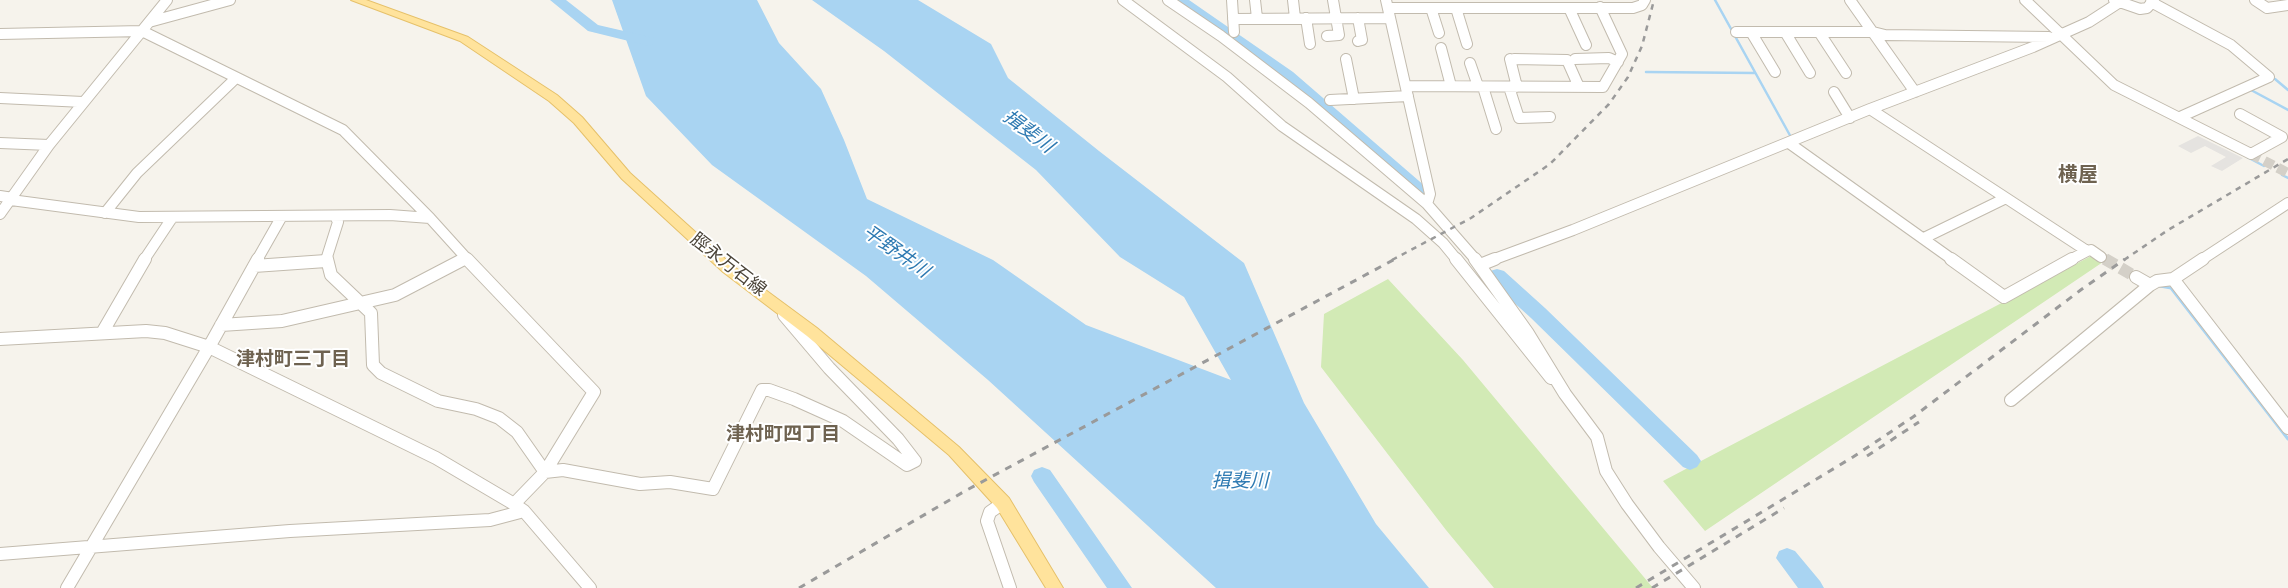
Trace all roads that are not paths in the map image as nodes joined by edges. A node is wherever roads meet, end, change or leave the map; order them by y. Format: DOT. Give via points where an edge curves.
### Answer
graph roads {
  1 [pos="166,0"];
  2 [pos="230,0"];
  3 [pos="356,0"];
  4 [pos="1123,0"];
  5 [pos="1168,0"];
  6 [pos="1232,0"];
  7 [pos="1255,0"];
  8 [pos="1293,0"];
  9 [pos="1333,0"];
  10 [pos="1339,0"];
  11 [pos="1645,0"];
  12 [pos="1850,0"];
  13 [pos="2025,0"];
  14 [pos="2255,0"];
  15 [pos="2119,1"];
  16 [pos="2152,1"];
  17 [pos="1519,4"];
  18 [pos="1585,4"];
  19 [pos="1625,4"];
  20 [pos="1432,5"];
  21 [pos="1565,5"];
  22 [pos="2288,5"];
  23 [pos="1600,7"];
  24 [pos="1388,8"];
  25 [pos="1456,8"];
  26 [pos="1257,18"];
  27 [pos="1295,18"];
  28 [pos="1306,18"];
  29 [pos="1340,18"];
  30 [pos="1358,18"];
  31 [pos="1233,19"];
  32 [pos="149,22"];
  33 [pos="142,31"];
  34 [pos="1234,32"];
  35 [pos="1736,32"];
  36 [pos="1751,32"];
  37 [pos="1785,32"];
  38 [pos="1818,32"];
  39 [pos="1873,32"];
  40 [pos="1438,33"];
  41 [pos="0,34"];
  42 [pos="1327,36"];
  43 [pos="2055,36"];
  44 [pos="1358,41"];
  45 [pos="1310,44"];
  46 [pos="1467,44"];
  47 [pos="1586,45"];
  48 [pos="1441,48"];
  49 [pos="1346,59"];
  50 [pos="1575,59"];
  51 [pos="1618,62"];
  52 [pos="1470,63"];
  53 [pos="1775,72"];
  54 [pos="1810,72"];
  55 [pos="1846,73"];
  56 [pos="236,78"];
  57 [pos="1450,86"];
  58 [pos="1481,86"];
  59 [pos="1513,87"];
  60 [pos="1579,87"];
  61 [pos="1407,91"];
  62 [pos="1834,92"];
  63 [pos="1915,92"];
  64 [pos="0,98"];
  65 [pos="1354,99"];
  66 [pos="1330,100"];
  67 [pos="83,102"];
  68 [pos="1870,109"];
  69 [pos="2240,114"];
  70 [pos="1550,117"];
  71 [pos="2180,117"];
  72 [pos="1850,118"];
  73 [pos="1496,129"];
  74 [pos="0,143"];
  75 [pos="1789,143"];
  76 [pos="49,144"];
  77 [pos="0,196"];
  78 [pos="2006,198"];
  79 [pos="12,199"];
  80 [pos="2288,203"];
  81 [pos="1427,204"];
  82 [pos="105,213"];
  83 [pos="0,214"];
  84 [pos="282,216"];
  85 [pos="336,216"];
  86 [pos="172,218"];
  87 [pos="430,218"];
  88 [pos="1924,238"];
  89 [pos="2087,251"];
  90 [pos="2101,256"];
  91 [pos="466,258"];
  92 [pos="326,261"];
  93 [pos="1480,265"];
  94 [pos="254,266"];
  95 [pos="2136,277"];
  96 [pos="2173,279"];
  97 [pos="2150,285"];
  98 [pos="770,298"];
  99 [pos="361,303"];
  100 [pos="221,325"];
  101 [pos="102,333"];
  102 [pos="0,338"];
  103 [pos="209,347"];
  104 [pos="1565,394"];
  105 [pos="2011,400"];
  106 [pos="2288,428"];
  107 [pos="546,472"];
  108 [pos="1003,503"];
  109 [pos="519,508"];
  110 [pos="91,547"];
  111 [pos="0,554"];
  112 [pos="67,588"];
  113 [pos="589,588"];
  114 [pos="1010,588"];
  115 [pos="1054,588"];
  116 [pos="1694,588"];
  1 -- 32 [label="street"];
  2 -- 32 [label="street"];
  3 -- 98 [label="main road, 脛永万石線" via="464,40 553,98 578,120 656,205 728,269"];
  4 -- 104 [label="street" via="1227,77 1282,126 1416,218 1443,243"];
  5 -- 81 [label="street" via="1309,103"];
  6 -- 31 [label="street"];
  7 -- 26 [label="street"];
  8 -- 27 [label="street"];
  9 -- 29 [label="street"];
  10 -- 29 [label="street"];
  11 -- 19 [label="street" via="1642,5"];
  12 -- 39 [label="street"];
  13 -- 43 [label="street"];
  14 -- 22 [label="street" via="2267,8"];
  15 -- 16 [label="street" via="2140,9 2147,8"];
  15 -- 43 [label="street" via="2089,22"];
  16 -- 71 [label="street" via="2231,45 2269,77"];
  17 -- 21 [label="street"];
  17 -- 25 [label="street"];
  18 -- 21 [label="street"];
  18 -- 23 [label="street"];
  19 -- 23 [label="street"];
  20 -- 24 [label="street"];
  20 -- 25 [label="street"];
  20 -- 40 [label="street"];
  21 -- 47 [label="street"];
  23 -- 51 [label="street" via="1622,54"];
  24 -- 30 [label="street"];
  24 -- 61 [label="street"];
  25 -- 46 [label="street"];
  26 -- 27 [label="street"];
  26 -- 31 [label="street"];
  27 -- 28 [label="street"];
  28 -- 29 [label="street"];
  28 -- 45 [label="street"];
  29 -- 30 [label="street"];
  29 -- 42 [label="street" via="1339,35"];
  30 -- 44 [label="street" via="1362,40"];
  31 -- 34 [label="street"];
  32 -- 33 [label="street"];
  33 -- 41 [label="street"];
  33 -- 56 [label="street"];
  33 -- 67 [label="street"];
  35 -- 36 [label="street"];
  36 -- 37 [label="street"];
  36 -- 53 [label="street"];
  37 -- 38 [label="street"];
  37 -- 54 [label="street"];
  38 -- 39 [label="street"];
  38 -- 55 [label="street"];
  39 -- 43 [label="street" via="1885,35"];
  39 -- 63 [label="street"];
  43 -- 63 [label="street"];
  43 -- 71 [label="street" via="2114,85"];
  48 -- 57 [label="street"];
  49 -- 65 [label="street"];
  50 -- 51 [label="street" via="1609,58"];
  51 -- 60 [label="street" via="1603,87"];
  52 -- 58 [label="street"];
  56 -- 82 [label="street" via="136,173"];
  56 -- 87 [label="street" via="343,130"];
  57 -- 58 [label="street"];
  57 -- 61 [label="street"];
  58 -- 59 [label="street"];
  58 -- 73 [label="street"];
  59 -- 60 [label="street"];
  59 -- 60 [label="street" via="1512,59 1567,60"];
  59 -- 70 [label="street" via="1519,118"];
  61 -- 65 [label="street"];
  61 -- 81 [label="street" via="1430,194"];
  62 -- 72 [label="street"];
  63 -- 68 [label="street"];
  64 -- 67 [label="street"];
  65 -- 66 [label="street"];
  67 -- 76 [label="street"];
  68 -- 72 [label="street"];
  68 -- 78 [label="street"];
  69 -- 71 [label="street" via="2282,137 2251,154"];
  72 -- 75 [label="street"];
  74 -- 76 [label="street"];
  75 -- 88 [label="street"];
  75 -- 93 [label="street"];
  76 -- 79 [label="street"];
  77 -- 79 [label="street"];
  78 -- 88 [label="street"];
  78 -- 89 [label="street"];
  79 -- 82 [label="street"];
  79 -- 83 [label="street"];
  80 -- 96 [label="street"];
  81 -- 93 [label="street"];
  82 -- 86 [label="street"];
  84 -- 85 [label="street"];
  84 -- 86 [label="street"];
  84 -- 94 [label="street"];
  85 -- 87 [label="street"];
  85 -- 92 [label="street" via="338,222"];
  86 -- 101 [label="street"];
  87 -- 91 [label="street"];
  88 -- 89 [label="street" via="2004,297"];
  89 -- 90 [label="street"];
  91 -- 99 [label="street" via="395,295"];
  91 -- 107 [label="street" via="594,392"];
  92 -- 94 [label="street"];
  92 -- 99 [label="street" via="332,276"];
  93 -- 104 [label="street"];
  94 -- 100 [label="street"];
  95 -- 97 [label="street"];
  96 -- 97 [label="street"];
  96 -- 106 [label="street"];
  97 -- 105 [label="street"];
  98 -- 107 [label="street" via="915,461 907,465 844,421 794,399 762,390 713,489 670,482 640,484 563,470"];
  98 -- 108 [label="main road, 脛永万石線" via="954,451"];
  99 -- 100 [label="street" via="282,321"];
  99 -- 107 [label="street" via="371,313 371,350 374,365 381,373 438,401 499,418 517,432"];
  100 -- 103 [label="street"];
  101 -- 102 [label="street"];
  101 -- 103 [label="street" via="165,333"];
  103 -- 109 [label="street" via="436,458"];
  103 -- 110 [label="street"];
  104 -- 116 [label="street" via="1597,437 1606,471 1627,504"];
  107 -- 109 [label="street"];
  108 -- 114 [label="street" via="990,512 987,522"];
  108 -- 115 [label="main road, 脛永万石線"];
  109 -- 110 [label="street" via="490,520 290,531"];
  109 -- 113 [label="street"];
  110 -- 111 [label="street"];
  110 -- 112 [label="street"];
}
